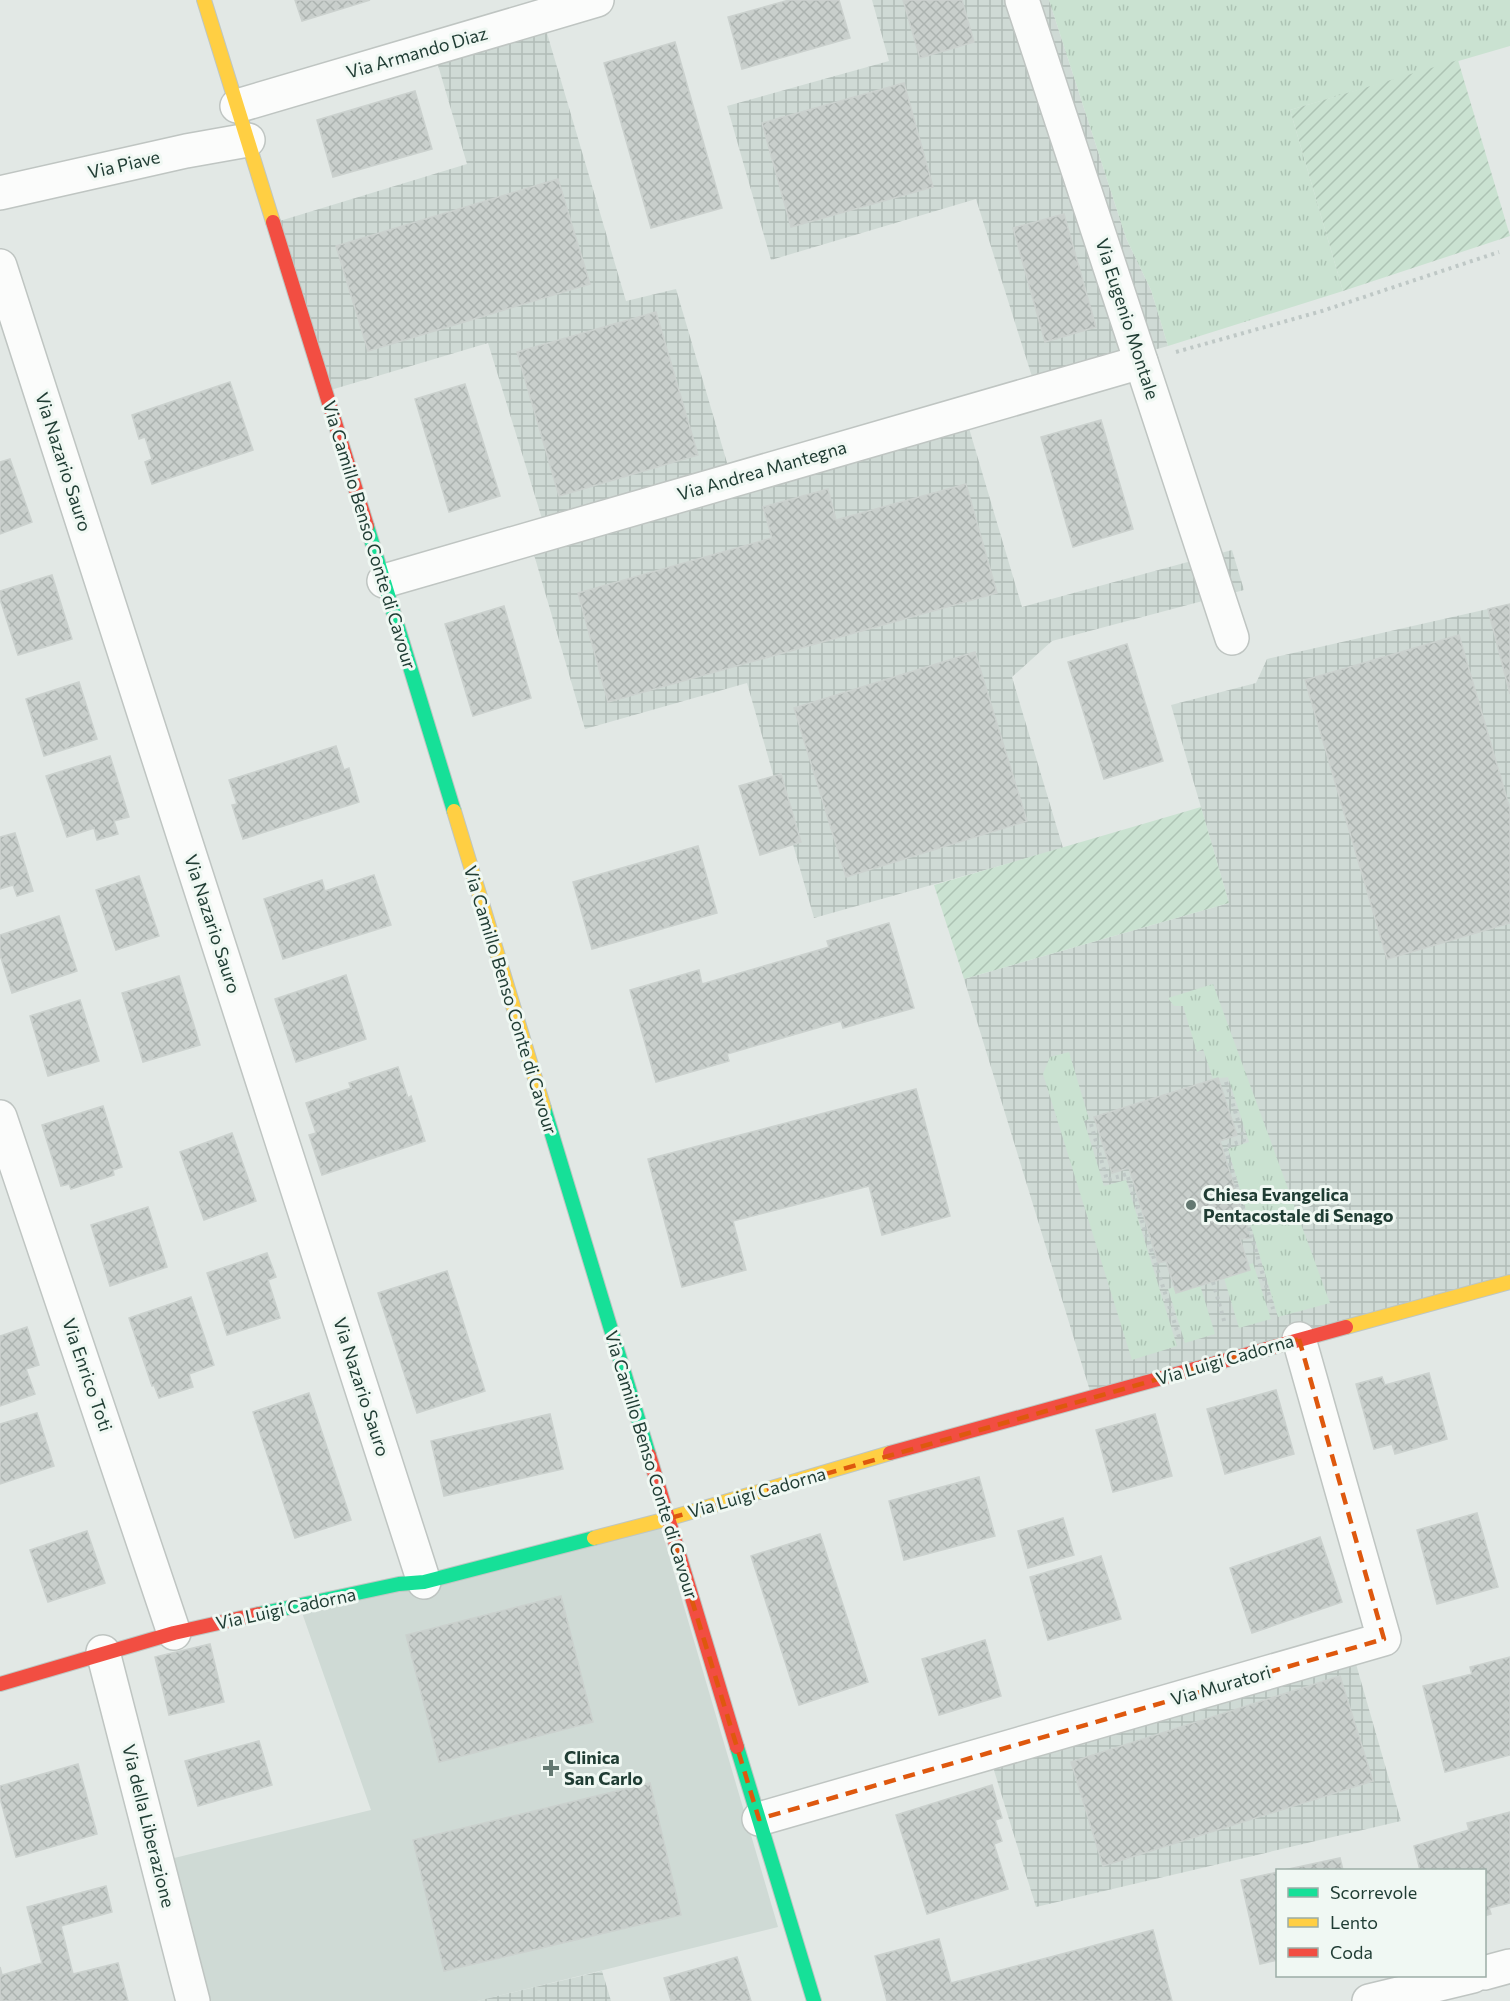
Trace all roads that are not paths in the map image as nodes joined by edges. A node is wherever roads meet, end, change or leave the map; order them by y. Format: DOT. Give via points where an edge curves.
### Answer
graph roads {
  1 [pos="204,0"];
  2 [pos="597,0"];
  3 [pos="1022,0"];
  4 [pos="237,106"];
  5 [pos="248,140"];
  6 [pos="0,193"];
  7 [pos="0,266"];
  8 [pos="1141,362"];
  9 [pos="384,581"];
  10 [pos="1232,638"];
  11 [pos="0,1117"];
  12 [pos="1510,1282"];
  13 [pos="1287,1329"];
  14 [pos="667,1519"];
  15 [pos="424,1582"];
  16 [pos="174,1633"];
  17 [pos="104,1652"];
  18 [pos="0,1684"];
  19 [pos="759,1819"];
  20 [pos="1510,1966"];
  21 [pos="1486,1973"];
  22 [pos="1469,1977"];
  23 [pos="193,2001"];
  24 [pos="814,2001"];
  25 [pos="1369,2001"];
  1 -- 4 [label="street, Via Camillo Benso Conte di Cavour"];
  2 -- 4 [label="street, Via Armando Diaz"];
  3 -- 8 [label="street, Via Eugenio Montale"];
  4 -- 5 [label="street, Via Camillo Benso Conte di Cavour"];
  5 -- 6 [label="street, Via Piave"];
  5 -- 9 [label="street, Via Camillo Benso Conte di Cavour"];
  7 -- 15 [label="street, Via Nazario Sauro"];
  8 -- 9 [label="street, Via Andrea Mantegna"];
  8 -- 10 [label="street, Via Eugenio Montale"];
  9 -- 14 [label="street, Via Camillo Benso Conte di Cavour"];
  11 -- 16 [label="street, Via Enrico Toti"];
  12 -- 13 [label="street, Via Luigi Cadorna"];
  13 -- 14 [label="street, Via Luigi Cadorna"];
  13 -- 19 [label="street, Via Muratori" via="1384,1639"];
  14 -- 15 [label="street, Via Luigi Cadorna"];
  14 -- 19 [label="street, Via Camillo Benso Conte di Cavour"];
  15 -- 16 [label="street, Via Luigi Cadorna" via="399,1584"];
  16 -- 17 [label="street, Via Luigi Cadorna"];
  17 -- 18 [label="street, Via Luigi Cadorna"];
  17 -- 23 [label="street, Via della Liberazione"];
  19 -- 24 [label="street, Via Camillo Benso Conte di Cavour"];
  20 -- 21 [label="street"];
  22 -- 25 [label="street"];
}
